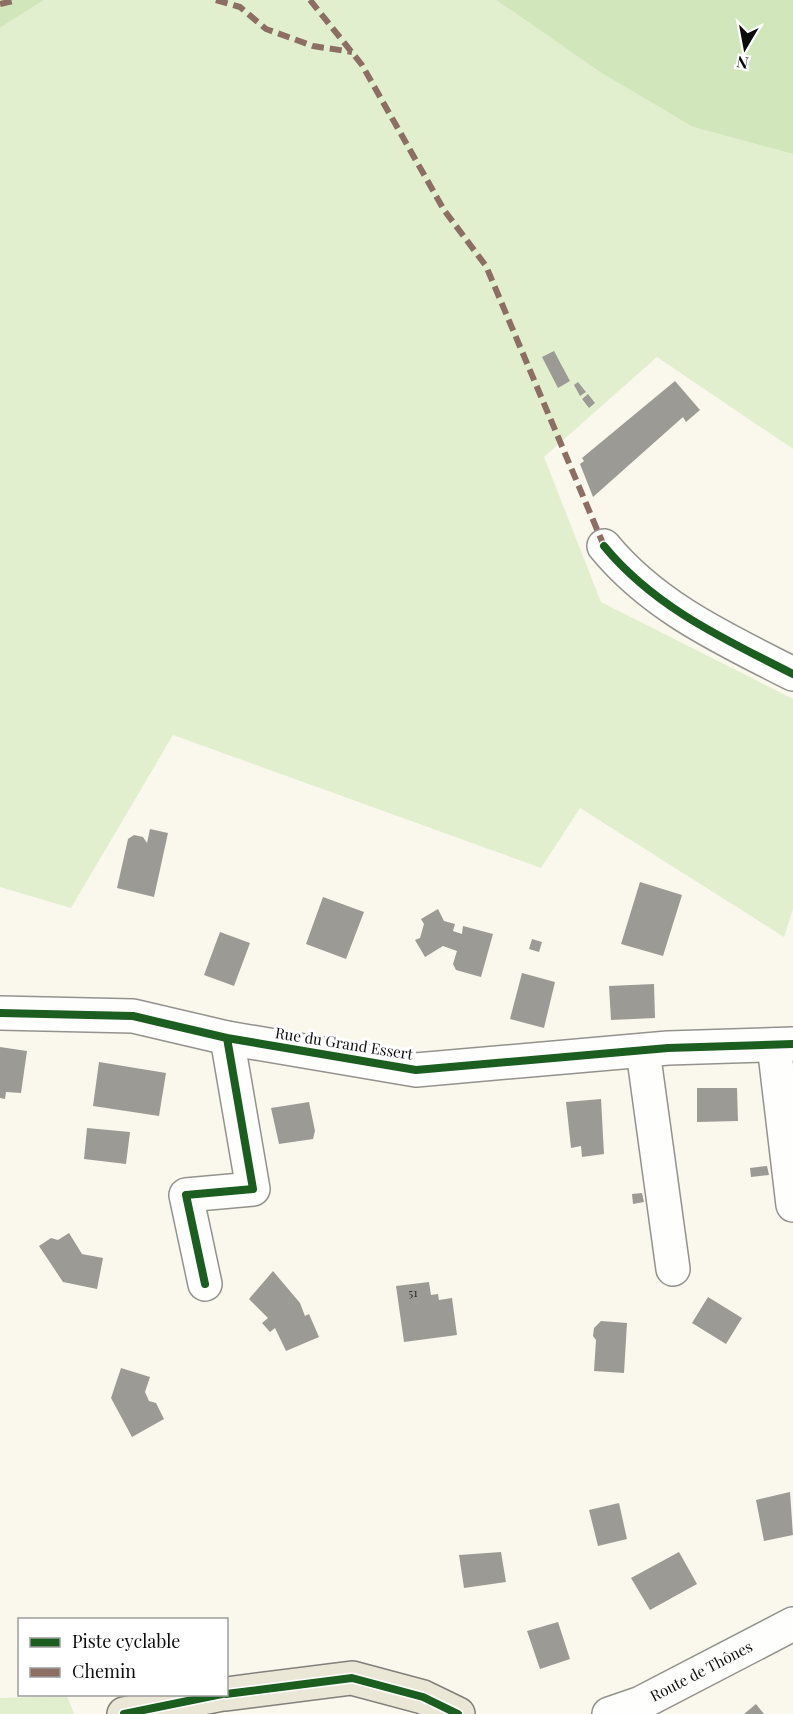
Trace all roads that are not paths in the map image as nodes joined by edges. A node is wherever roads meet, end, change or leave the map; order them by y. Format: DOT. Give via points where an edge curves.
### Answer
graph roads {
  1 [pos="603,546"];
  2 [pos="793,674"];
  3 [pos="0,1013"];
  4 [pos="227,1038"];
  5 [pos="784,1044"];
  6 [pos="643,1051"];
  7 [pos="793,1205"];
  8 [pos="673,1269"];
  9 [pos="205,1284"];
  10 [pos="793,1624"];
  11 [pos="228,1694"];
  12 [pos="217,1696"];
  13 [pos="128,1714"];
  14 [pos="458,1714"];
  15 [pos="609,1714"];
  1 -- 2 [label="street" via="664,602 696,624"];
  3 -- 4 [label="street, Rue du Grand Essert" via="133,1016"];
  4 -- 6 [label="street, Rue du Grand Essert" via="416,1070"];
  4 -- 9 [label="street" via="253,1189 186,1195"];
  5 -- 6 [label="street, Rue du Grand Essert"];
  5 -- 7 [label="street"];
  6 -- 8 [label="street"];
  10 -- 15 [label="street, Route de Thônes" via="641,1703"];
  11 -- 14 [label="main road" via="352,1678 423,1696"];
  12 -- 13 [label="main road"];
}
